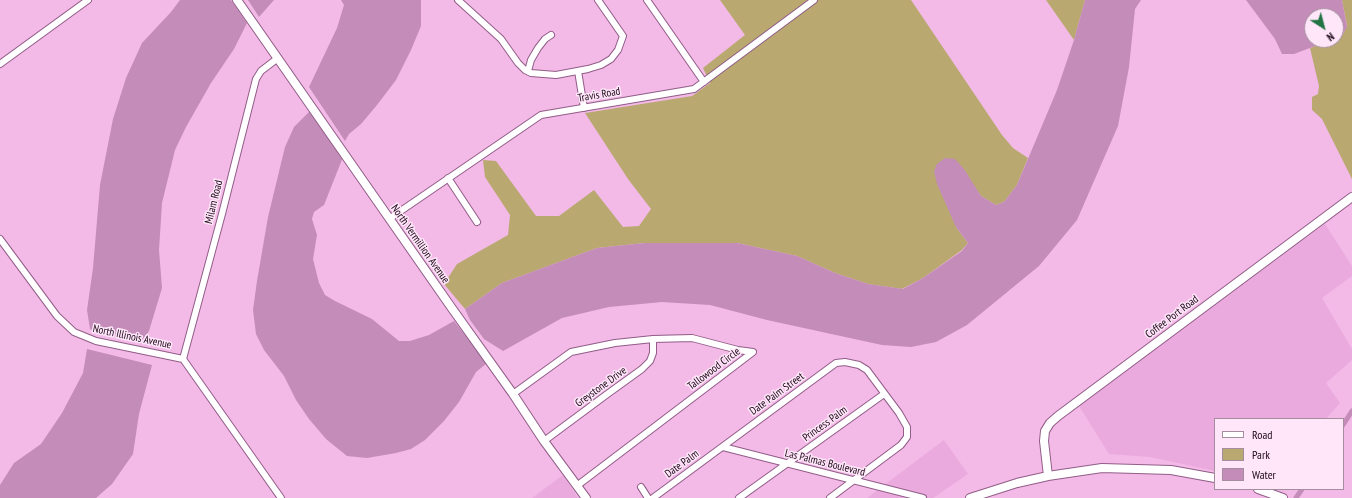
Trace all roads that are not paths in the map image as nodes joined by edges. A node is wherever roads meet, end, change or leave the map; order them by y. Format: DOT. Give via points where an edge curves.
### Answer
graph roads {
  1 [pos="88,0"];
  2 [pos="238,0"];
  3 [pos="458,0"];
  4 [pos="598,0"];
  5 [pos="647,0"];
  6 [pos="814,0"];
  7 [pos="551,35"];
  8 [pos="278,58"];
  9 [pos="0,64"];
  10 [pos="528,71"];
  11 [pos="578,71"];
  12 [pos="704,82"];
  13 [pos="584,108"];
  14 [pos="448,178"];
  15 [pos="1352,197"];
  16 [pos="389,219"];
  17 [pos="477,222"];
  18 [pos="0,239"];
  19 [pos="653,339"];
  20 [pos="183,358"];
  21 [pos="513,394"];
  22 [pos="884,394"];
  23 [pos="544,441"];
  24 [pos="723,447"];
  25 [pos="787,463"];
  26 [pos="1048,476"];
  27 [pos="1214,478"];
  28 [pos="854,480"];
  29 [pos="578,485"];
  30 [pos="641,487"];
  31 [pos="1261,490"];
  32 [pos="1281,497"];
  33 [pos="281,498"];
  34 [pos="586,498"];
  35 [pos="648,498"];
  36 [pos="653,498"];
  37 [pos="739,498"];
  38 [pos="830,498"];
  39 [pos="923,498"];
  40 [pos="970,498"];
  1 -- 9 [label="street"];
  2 -- 8 [label="street, North Vermillion Avenue"];
  3 -- 10 [label="street" via="501,39 518,63"];
  4 -- 11 [label="street" via="623,36 622,42 611,59 601,66"];
  5 -- 12 [label="street"];
  6 -- 12 [label="street, Travis Road"];
  7 -- 10 [label="street" via="538,48"];
  8 -- 16 [label="street, North Vermillion Avenue"];
  8 -- 20 [label="street, Milam Road" via="256,79"];
  10 -- 11 [label="street" via="556,75"];
  11 -- 13 [label="street"];
  12 -- 13 [label="street, Travis Road" via="694,89"];
  13 -- 14 [label="street, Travis Road" via="535,117"];
  14 -- 16 [label="street, Travis Road"];
  14 -- 17 [label="street"];
  15 -- 26 [label="street, Coffee Port Road" via="1050,423 1045,431 1044,441"];
  16 -- 21 [label="street, North Vermillion Avenue"];
  18 -- 20 [label="street, North Illinois Avenue" via="57,316 74,332 96,341"];
  19 -- 21 [label="street, Tallowood Circle" via="571,352"];
  19 -- 23 [label="street, Greystone Drive" via="653,353 650,361 642,369"];
  19 -- 29 [label="street, Tallowood Circle" via="692,338 753,352"];
  20 -- 33 [label="street, North Illinois Avenue"];
  21 -- 23 [label="street, North Vermillion Avenue"];
  22 -- 24 [label="street, Date Palm Street" via="867,370 845,362 836,364"];
  22 -- 25 [label="street, Princess Palm"];
  22 -- 28 [label="street" via="907,427 907,437 901,445"];
  23 -- 29 [label="street, North Vermillion Avenue"];
  24 -- 25 [label="street, Las Palmas Boulevard"];
  24 -- 36 [label="street, Date Palm"];
  25 -- 28 [label="street, Las Palmas Boulevard"];
  25 -- 37 [label="street, Princess Palm"];
  26 -- 27 [label="street" via="1102,468 1170,470"];
  26 -- 40 [label="street"];
  28 -- 38 [label="street"];
  28 -- 39 [label="street, Las Palmas Boulevard"];
  29 -- 34 [label="street, North Vermillion Avenue"];
  30 -- 35 [label="street"];
  31 -- 32 [label="street"];
}
